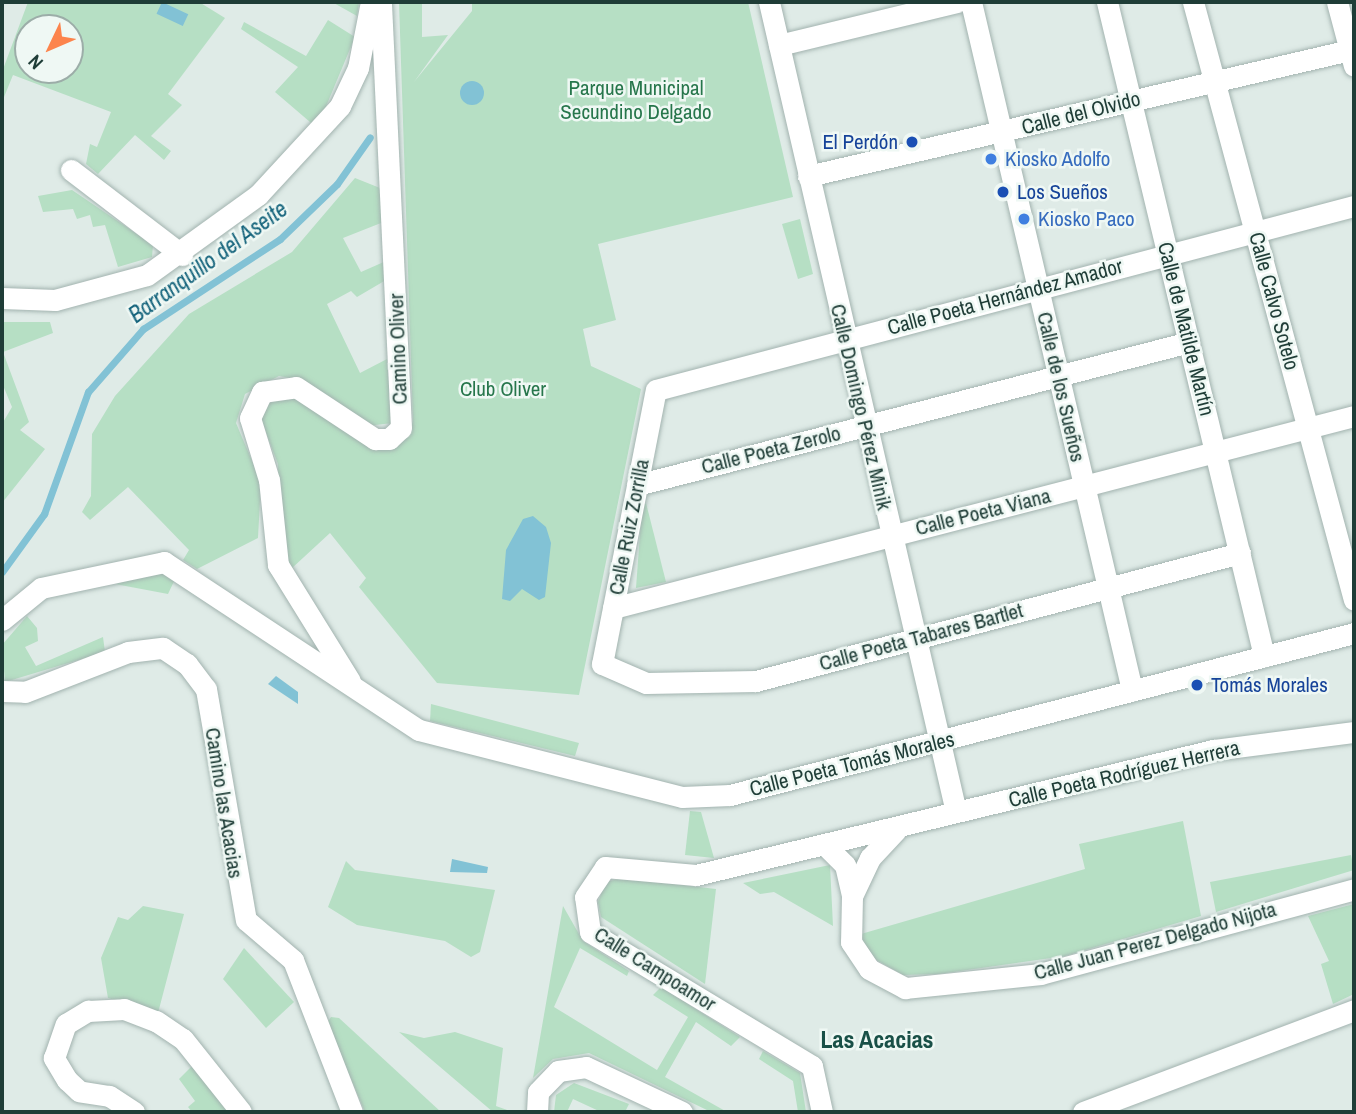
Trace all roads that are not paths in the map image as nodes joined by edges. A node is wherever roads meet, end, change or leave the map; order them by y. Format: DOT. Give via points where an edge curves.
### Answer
graph roads {
  1 [pos="371,2"];
  2 [pos="381,2"];
  3 [pos="769,2"];
  4 [pos="957,2"];
  5 [pos="971,2"];
  6 [pos="1107,2"];
  7 [pos="1193,2"];
  8 [pos="1337,2"];
  9 [pos="779,46"];
  10 [pos="1353,55"];
  11 [pos="1214,81"];
  12 [pos="1131,100"];
  13 [pos="1002,133"];
  14 [pos="71,170"];
  15 [pos="808,176"];
  16 [pos="1354,206"];
  17 [pos="1255,231"];
  18 [pos="1168,254"];
  19 [pos="182,255"];
  20 [pos="1038,288"];
  21 [pos="2,298"];
  22 [pos="846,341"];
  23 [pos="1189,342"];
  24 [pos="1059,377"];
  25 [pos="656,390"];
  26 [pos="1354,416"];
  27 [pos="866,426"];
  28 [pos="1308,428"];
  29 [pos="1215,452"];
  30 [pos="637,485"];
  31 [pos="1084,486"];
  32 [pos="891,535"];
  33 [pos="1240,553"];
  34 [pos="1108,588"];
  35 [pos="1354,600"];
  36 [pos="613,608"];
  37 [pos="306,612"];
  38 [pos="2,620"];
  39 [pos="1354,632"];
  40 [pos="275,634"];
  41 [pos="915,639"];
  42 [pos="1264,656"];
  43 [pos="602,664"];
  44 [pos="1132,690"];
  45 [pos="2,691"];
  46 [pos="356,691"];
  47 [pos="1354,732"];
  48 [pos="938,742"];
  49 [pos="956,813"];
  50 [pos="896,830"];
  51 [pos="826,846"];
  52 [pos="1354,889"];
  53 [pos="852,896"];
  54 [pos="1354,1010"];
  55 [pos="1139,1096"];
  56 [pos="134,1112"];
  57 [pos="241,1112"];
  58 [pos="352,1112"];
  59 [pos="537,1112"];
  60 [pos="682,1112"];
  61 [pos="822,1112"];
  62 [pos="1083,1112"];
  63 [pos="1123,1112"];
  1 -- 19 [label="street" via="358,68 319,136"];
  2 -- 37 [label="street, Camino Oliver" via="401,428 389,439 375,439 296,387 262,392 250,418 269,480 278,565"];
  3 -- 9 [label="street, Calle Domingo Pérez Minik"];
  4 -- 9 [label="street"];
  5 -- 13 [label="street, Calle de los Sueños"];
  6 -- 12 [label="street, Calle de Matilde Martín"];
  7 -- 11 [label="street, Calle Calvo Sotelo"];
  8 -- 10 [label="street"];
  9 -- 15 [label="street, Calle Domingo Pérez Minik"];
  10 -- 11 [label="street, Calle del Olvido"];
  11 -- 12 [label="street, Calle del Olvido"];
  11 -- 17 [label="street, Calle Calvo Sotelo"];
  12 -- 13 [label="street, Calle del Olvido"];
  12 -- 18 [label="street, Calle de Matilde Martín"];
  13 -- 15 [label="street, Calle del Olvido"];
  13 -- 20 [label="street, Calle de los Sueños"];
  14 -- 19 [label="street"];
  15 -- 22 [label="street, Calle Domingo Pérez Minik"];
  16 -- 17 [label="street, Calle Poeta Hernández Amador"];
  17 -- 18 [label="street, Calle Poeta Hernández Amador"];
  17 -- 28 [label="street, Calle Calvo Sotelo"];
  18 -- 20 [label="street, Calle Poeta Hernández Amador"];
  18 -- 23 [label="street, Calle de Matilde Martín"];
  19 -- 21 [label="street" via="105,288 55,300"];
  20 -- 22 [label="street, Calle Poeta Hernández Amador"];
  20 -- 24 [label="street, Calle de los Sueños"];
  22 -- 25 [label="street, Calle Poeta Hernández Amador"];
  22 -- 27 [label="street, Calle Domingo Pérez Minik"];
  23 -- 24 [label="street, Calle Poeta Zerolo"];
  23 -- 29 [label="street, Calle de Matilde Martín"];
  24 -- 27 [label="street, Calle Poeta Zerolo"];
  24 -- 31 [label="street, Calle de los Sueños"];
  25 -- 30 [label="street, Calle Ruiz Zorrilla"];
  26 -- 28 [label="street, Calle Poeta Viana"];
  27 -- 30 [label="street, Calle Poeta Zerolo"];
  27 -- 32 [label="street, Calle Domingo Pérez Minik"];
  28 -- 29 [label="street, Calle Poeta Viana"];
  28 -- 35 [label="street, Calle Calvo Sotelo"];
  29 -- 31 [label="street, Calle Poeta Viana"];
  29 -- 33 [label="street, Calle de Matilde Martín"];
  30 -- 36 [label="street, Calle Ruiz Zorrilla"];
  31 -- 32 [label="street, Calle Poeta Viana"];
  31 -- 34 [label="street, Calle de los Sueños"];
  32 -- 36 [label="street, Calle Poeta Viana"];
  32 -- 41 [label="street, Calle Domingo Pérez Minik"];
  33 -- 34 [label="street, Calle Poeta Tabares Bartlet"];
  33 -- 42 [label="street, Calle de Matilde Martín"];
  34 -- 41 [label="street, Calle Poeta Tabares Bartlet"];
  34 -- 44 [label="street, Calle de los Sueños"];
  36 -- 43 [label="street, Calle Ruiz Zorrilla"];
  37 -- 40 [label="street" via="304,625"];
  37 -- 46 [label="street, Camino Oliver"];
  38 -- 40 [label="street" via="41,588 164,562"];
  39 -- 42 [label="street, Calle Poeta Tomás Morales"];
  40 -- 46 [label="street"];
  41 -- 43 [label="street, Calle Poeta Tabares Bartlet" via="717,686 646,683"];
  41 -- 48 [label="street, Calle Domingo Pérez Minik"];
  42 -- 44 [label="street, Calle Poeta Tomás Morales"];
  44 -- 48 [label="street, Calle Poeta Tomás Morales"];
  45 -- 58 [label="street, Camino las Acacias" via="26,692 128,652 163,648 187,664 206,689 246,920 293,960"];
  46 -- 48 [label="street, Calle Poeta Tomás Morales" via="419,730 682,797 730,795"];
  47 -- 49 [label="street, Calle Poeta Rodríguez Herrera" via="1213,750"];
  48 -- 49 [label="street, Calle Domingo Pérez Minik"];
  49 -- 50 [label="street, Calle Poeta Rodríguez Herrera"];
  50 -- 51 [label="street, Calle Campoamor"];
  50 -- 53 [label="street, Calle Juan Perez Delgado Nijota" via="870,858"];
  51 -- 53 [label="street, Calle Juan Perez Delgado Nijota" via="845,865"];
  51 -- 61 [label="street, Calle Campoamor" via="696,874 605,867 587,888 583,910 590,932 812,1066"];
  52 -- 53 [label="street, Calle Juan Perez Delgado Nijota" via="1040,974 905,988 869,970 851,942"];
  54 -- 55 [label="street"];
  55 -- 62 [label="street"];
  55 -- 63 [label="street"];
  56 -- 57 [label="street" via="109,1096 79,1091 67,1080 54,1058 66,1024 88,1011 124,1009 156,1021 183,1039"];
  59 -- 60 [label="street" via="538,1091 558,1071 586,1067"];
}
